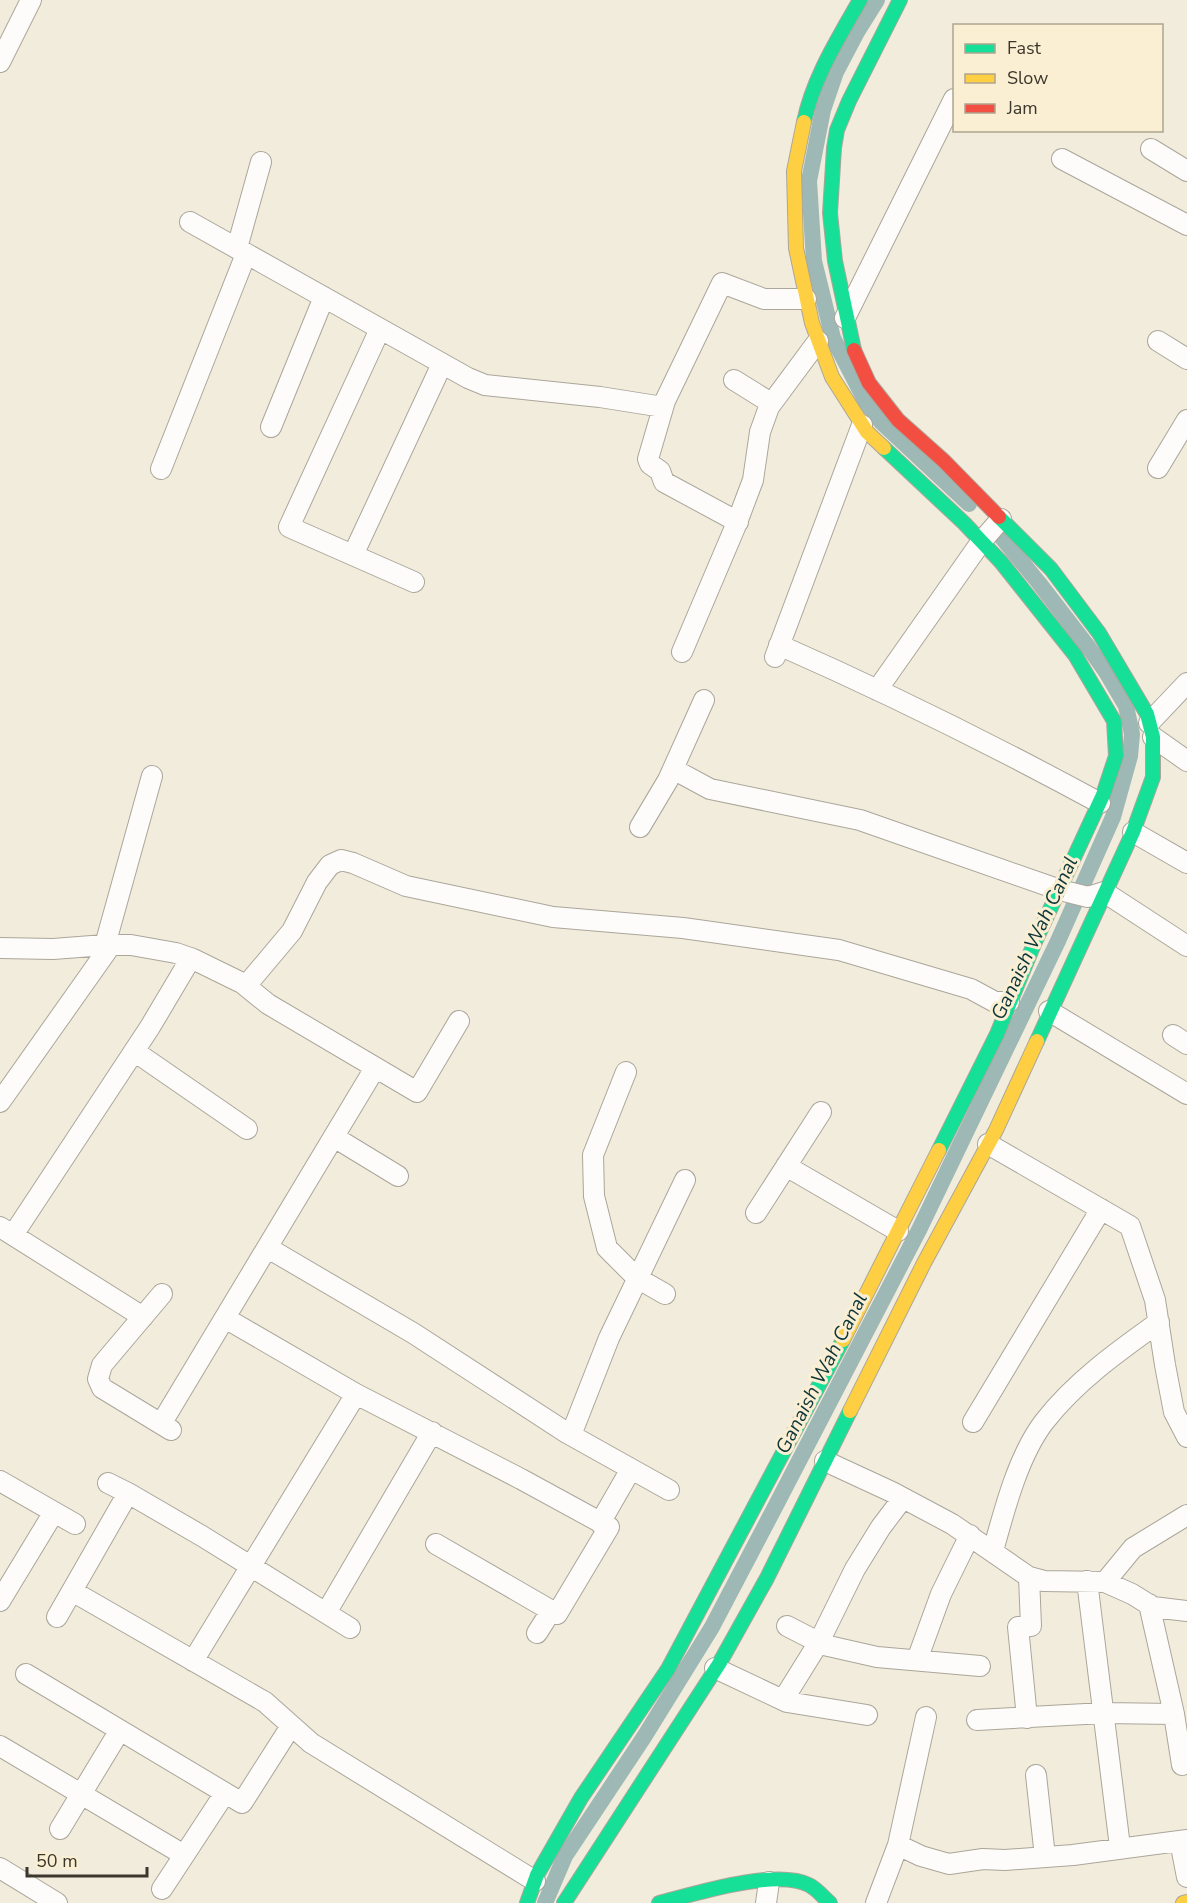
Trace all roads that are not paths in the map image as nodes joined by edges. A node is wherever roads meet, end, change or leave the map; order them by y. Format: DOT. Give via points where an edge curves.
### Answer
graph roads {
  1 [pos="31,0"];
  2 [pos="860,0"];
  3 [pos="900,0"];
  4 [pos="0,62"];
  5 [pos="953,101"];
  6 [pos="816,144"];
  7 [pos="1151,149"];
  8 [pos="1062,159"];
  9 [pos="261,162"];
  10 [pos="1187,171"];
  11 [pos="190,222"];
  12 [pos="1187,225"];
  13 [pos="242,251"];
  14 [pos="324,297"];
  15 [pos="806,299"];
  16 [pos="845,318"];
  17 [pos="380,329"];
  18 [pos="818,341"];
  19 [pos="1158,341"];
  20 [pos="1187,358"];
  21 [pos="442,364"];
  22 [pos="734,380"];
  23 [pos="771,403"];
  24 [pos="663,407"];
  25 [pos="1187,420"];
  26 [pos="862,425"];
  27 [pos="271,427"];
  28 [pos="1158,468"];
  29 [pos="161,469"];
  30 [pos="738,522"];
  31 [pos="992,530"];
  32 [pos="353,555"];
  33 [pos="414,582"];
  34 [pos="682,652"];
  35 [pos="1187,683"];
  36 [pos="877,690"];
  37 [pos="704,700"];
  38 [pos="1151,730"];
  39 [pos="1187,761"];
  40 [pos="673,769"];
  41 [pos="152,776"];
  42 [pos="1100,803"];
  43 [pos="640,827"];
  44 [pos="1133,832"];
  45 [pos="1187,863"];
  46 [pos="1063,890"];
  47 [pos="1096,894"];
  48 [pos="108,945"];
  49 [pos="1187,946"];
  50 [pos="2,951"];
  51 [pos="191,958"];
  52 [pos="242,983"];
  53 [pos="1010,1002"];
  54 [pos="1049,1011"];
  55 [pos="459,1021"];
  56 [pos="134,1051"];
  57 [pos="375,1068"];
  58 [pos="626,1072"];
  59 [pos="1187,1094"];
  60 [pos="0,1102"];
  61 [pos="821,1112"];
  62 [pos="247,1129"];
  63 [pos="334,1137"];
  64 [pos="988,1144"];
  65 [pos="786,1166"];
  66 [pos="398,1176"];
  67 [pos="685,1180"];
  68 [pos="1101,1209"];
  69 [pos="756,1212"];
  70 [pos="6,1231"];
  71 [pos="898,1231"];
  72 [pos="268,1248"];
  73 [pos="638,1278"];
  74 [pos="162,1294"];
  75 [pos="665,1294"];
  76 [pos="143,1317"];
  77 [pos="225,1318"];
  78 [pos="1159,1322"];
  79 [pos="356,1394"];
  80 [pos="973,1422"];
  81 [pos="432,1432"];
  82 [pos="571,1436"];
  83 [pos="1187,1437"];
  84 [pos="825,1461"];
  85 [pos="631,1469"];
  86 [pos="0,1481"];
  87 [pos="108,1483"];
  88 [pos="669,1490"];
  89 [pos="128,1492"];
  90 [pos="903,1498"];
  91 [pos="54,1512"];
  92 [pos="1187,1515"];
  93 [pos="600,1523"];
  94 [pos="75,1524"];
  95 [pos="970,1535"];
  96 [pos="436,1544"];
  97 [pos="993,1551"];
  98 [pos="251,1567"];
  99 [pos="1029,1577"];
  100 [pos="1096,1582"];
  101 [pos="72,1591"];
  102 [pos="0,1601"];
  103 [pos="1149,1605"];
  104 [pos="551,1611"];
  105 [pos="1187,1611"];
  106 [pos="326,1613"];
  107 [pos="57,1617"];
  108 [pos="787,1626"];
  109 [pos="350,1628"];
  110 [pos="537,1634"];
  111 [pos="819,1642"];
  112 [pos="917,1660"];
  113 [pos="193,1661"];
  114 [pos="980,1666"];
  115 [pos="716,1668"];
  116 [pos="26,1674"];
  117 [pos="783,1700"];
  118 [pos="1104,1713"];
  119 [pos="1174,1714"];
  120 [pos="867,1715"];
  121 [pos="926,1717"];
  122 [pos="1027,1718"];
  123 [pos="977,1720"];
  124 [pos="291,1726"];
  125 [pos="120,1730"];
  126 [pos="0,1746"];
  127 [pos="1182,1765"];
  128 [pos="1036,1775"];
  129 [pos="225,1793"];
  130 [pos="81,1794"];
  131 [pos="60,1829"];
  132 [pos="1183,1840"];
  133 [pos="898,1845"];
  134 [pos="1120,1847"];
  135 [pos="184,1855"];
  136 [pos="1045,1857"];
  137 [pos="0,1868"];
  138 [pos="1187,1877"];
  139 [pos="535,1881"];
  140 [pos="769,1882"];
  141 [pos="162,1889"];
  142 [pos="57,1903"];
  143 [pos="526,1903"];
  144 [pos="564,1903"];
  145 [pos="659,1903"];
  146 [pos="766,1903"];
  147 [pos="830,1903"];
  148 [pos="876,1903"];
  1 -- 4 [label="street"];
  2 -- 6 [label="street" via="809,98"];
  3 -- 6 [label="street" via="837,130"];
  5 -- 16 [label="street"];
  6 -- 15 [label="street" via="794,171 796,248"];
  6 -- 16 [label="street"];
  7 -- 10 [label="street"];
  8 -- 12 [label="street"];
  9 -- 13 [label="street"];
  11 -- 13 [label="street"];
  13 -- 14 [label="street"];
  13 -- 29 [label="street"];
  14 -- 17 [label="street"];
  14 -- 27 [label="street"];
  15 -- 18 [label="street"];
  15 -- 24 [label="street" via="764,299 722,283"];
  16 -- 31 [label="street" via="851,344 869,383 898,420 944,461"];
  17 -- 21 [label="street"];
  17 -- 32 [label="street" via="289,527"];
  18 -- 23 [label="street"];
  18 -- 26 [label="street" via="832,377"];
  19 -- 20 [label="street"];
  21 -- 24 [label="street" via="484,385"];
  21 -- 32 [label="street"];
  22 -- 23 [label="street"];
  23 -- 30 [label="street" via="760,432 753,480"];
  24 -- 30 [label="street" via="648,459 650,464 660,471 664,482"];
  25 -- 28 [label="street"];
  26 -- 31 [label="street" via="888,454"];
  26 -- 36 [label="street" via="777,651"];
  30 -- 34 [label="street"];
  31 -- 36 [label="street"];
  31 -- 38 [label="street" via="1051,569 1099,633 1147,714"];
  31 -- 42 [label="street" via="1114,721 1116,756"];
  32 -- 33 [label="street"];
  35 -- 38 [label="street"];
  36 -- 42 [label="street" via="987,742"];
  37 -- 40 [label="street"];
  38 -- 39 [label="street"];
  38 -- 44 [label="street" via="1154,777"];
  40 -- 43 [label="street"];
  40 -- 46 [label="street" via="710,789 861,820"];
  41 -- 48 [label="street"];
  42 -- 46 [label="street"];
  44 -- 45 [label="street"];
  44 -- 47 [label="street"];
  46 -- 47 [label="street"];
  46 -- 53 [label="street" via="1034,944"];
  47 -- 49 [label="street"];
  47 -- 54 [label="street"];
  48 -- 50 [label="street"];
  48 -- 51 [label="street" via="131,945"];
  48 -- 60 [label="street"];
  51 -- 52 [label="street"];
  51 -- 56 [label="street"];
  52 -- 53 [label="street" via="250,981 292,931 317,882 330,865 341,860 406,886 554,917 683,928 839,950 971,989 995,1002"];
  52 -- 57 [label="street" via="268,1004"];
  53 -- 71 [label="street" via="998,1034"];
  54 -- 59 [label="street"];
  54 -- 64 [label="street"];
  55 -- 57 [label="street" via="417,1092"];
  56 -- 62 [label="street"];
  56 -- 70 [label="street"];
  57 -- 63 [label="street"];
  58 -- 73 [label="street" via="593,1155 594,1196 607,1248"];
  61 -- 65 [label="street"];
  63 -- 66 [label="street"];
  63 -- 72 [label="street"];
  64 -- 68 [label="street"];
  64 -- 84 [label="street"];
  65 -- 69 [label="street"];
  65 -- 71 [label="street"];
  67 -- 73 [label="street"];
  68 -- 78 [label="street" via="1130,1226"];
  68 -- 80 [label="street"];
  70 -- 76 [label="street"];
  71 -- 139 [label="street" via="668,1670 580,1798"];
  72 -- 77 [label="street"];
  72 -- 82 [label="street" via="413,1334"];
  73 -- 75 [label="street"];
  73 -- 82 [label="street" via="609,1338"];
  74 -- 76 [label="street"];
  76 -- 77 [label="street" via="102,1365 98,1379 102,1388 166,1427"];
  77 -- 79 [label="street"];
  78 -- 83 [label="street" via="1174,1412"];
  78 -- 97 [label="street" via="1096,1368 1042,1424 1021,1462"];
  79 -- 81 [label="street"];
  79 -- 98 [label="street"];
  81 -- 93 [label="street"];
  81 -- 106 [label="street"];
  82 -- 85 [label="street"];
  84 -- 90 [label="street"];
  84 -- 115 [label="street" via="767,1578"];
  85 -- 88 [label="street"];
  85 -- 93 [label="street"];
  86 -- 91 [label="street"];
  87 -- 89 [label="street"];
  89 -- 98 [label="street"];
  89 -- 101 [label="street"];
  90 -- 95 [label="street"];
  90 -- 111 [label="street" via="855,1569"];
  91 -- 94 [label="street"];
  91 -- 102 [label="street"];
  92 -- 100 [label="street" via="1133,1548"];
  93 -- 104 [label="street" via="609,1527 557,1614"];
  95 -- 97 [label="street"];
  95 -- 112 [label="street" via="941,1594"];
  96 -- 104 [label="street"];
  97 -- 99 [label="street"];
  98 -- 106 [label="street"];
  98 -- 113 [label="street"];
  99 -- 100 [label="street"];
  99 -- 122 [label="street" via="1031,1626 1018,1627"];
  100 -- 103 [label="street" via="1132,1594"];
  100 -- 118 [label="street"];
  101 -- 107 [label="street"];
  101 -- 113 [label="street"];
  103 -- 105 [label="street"];
  103 -- 119 [label="street"];
  104 -- 110 [label="street"];
  106 -- 109 [label="street"];
  108 -- 111 [label="street"];
  111 -- 112 [label="street" via="877,1657"];
  111 -- 117 [label="street"];
  112 -- 114 [label="street"];
  113 -- 124 [label="street" via="265,1702"];
  115 -- 117 [label="street"];
  115 -- 144 [label="street"];
  116 -- 125 [label="street"];
  117 -- 120 [label="street"];
  118 -- 119 [label="street"];
  118 -- 122 [label="street"];
  118 -- 134 [label="street"];
  119 -- 127 [label="street"];
  121 -- 133 [label="street"];
  122 -- 123 [label="street"];
  124 -- 129 [label="street" via="242,1803"];
  124 -- 139 [label="street" via="311,1743"];
  125 -- 129 [label="street"];
  125 -- 130 [label="street"];
  126 -- 130 [label="street"];
  128 -- 136 [label="street"];
  129 -- 135 [label="street"];
  130 -- 131 [label="street"];
  130 -- 135 [label="street"];
  132 -- 134 [label="street"];
  132 -- 138 [label="street"];
  133 -- 136 [label="street" via="949,1864"];
  133 -- 148 [label="street"];
  134 -- 136 [label="street"];
  135 -- 141 [label="street"];
  137 -- 142 [label="street"];
  139 -- 143 [label="street"];
  140 -- 145 [label="street" via="726,1886"];
  140 -- 146 [label="street"];
  140 -- 147 [label="street" via="790,1880 807,1885"];
}
